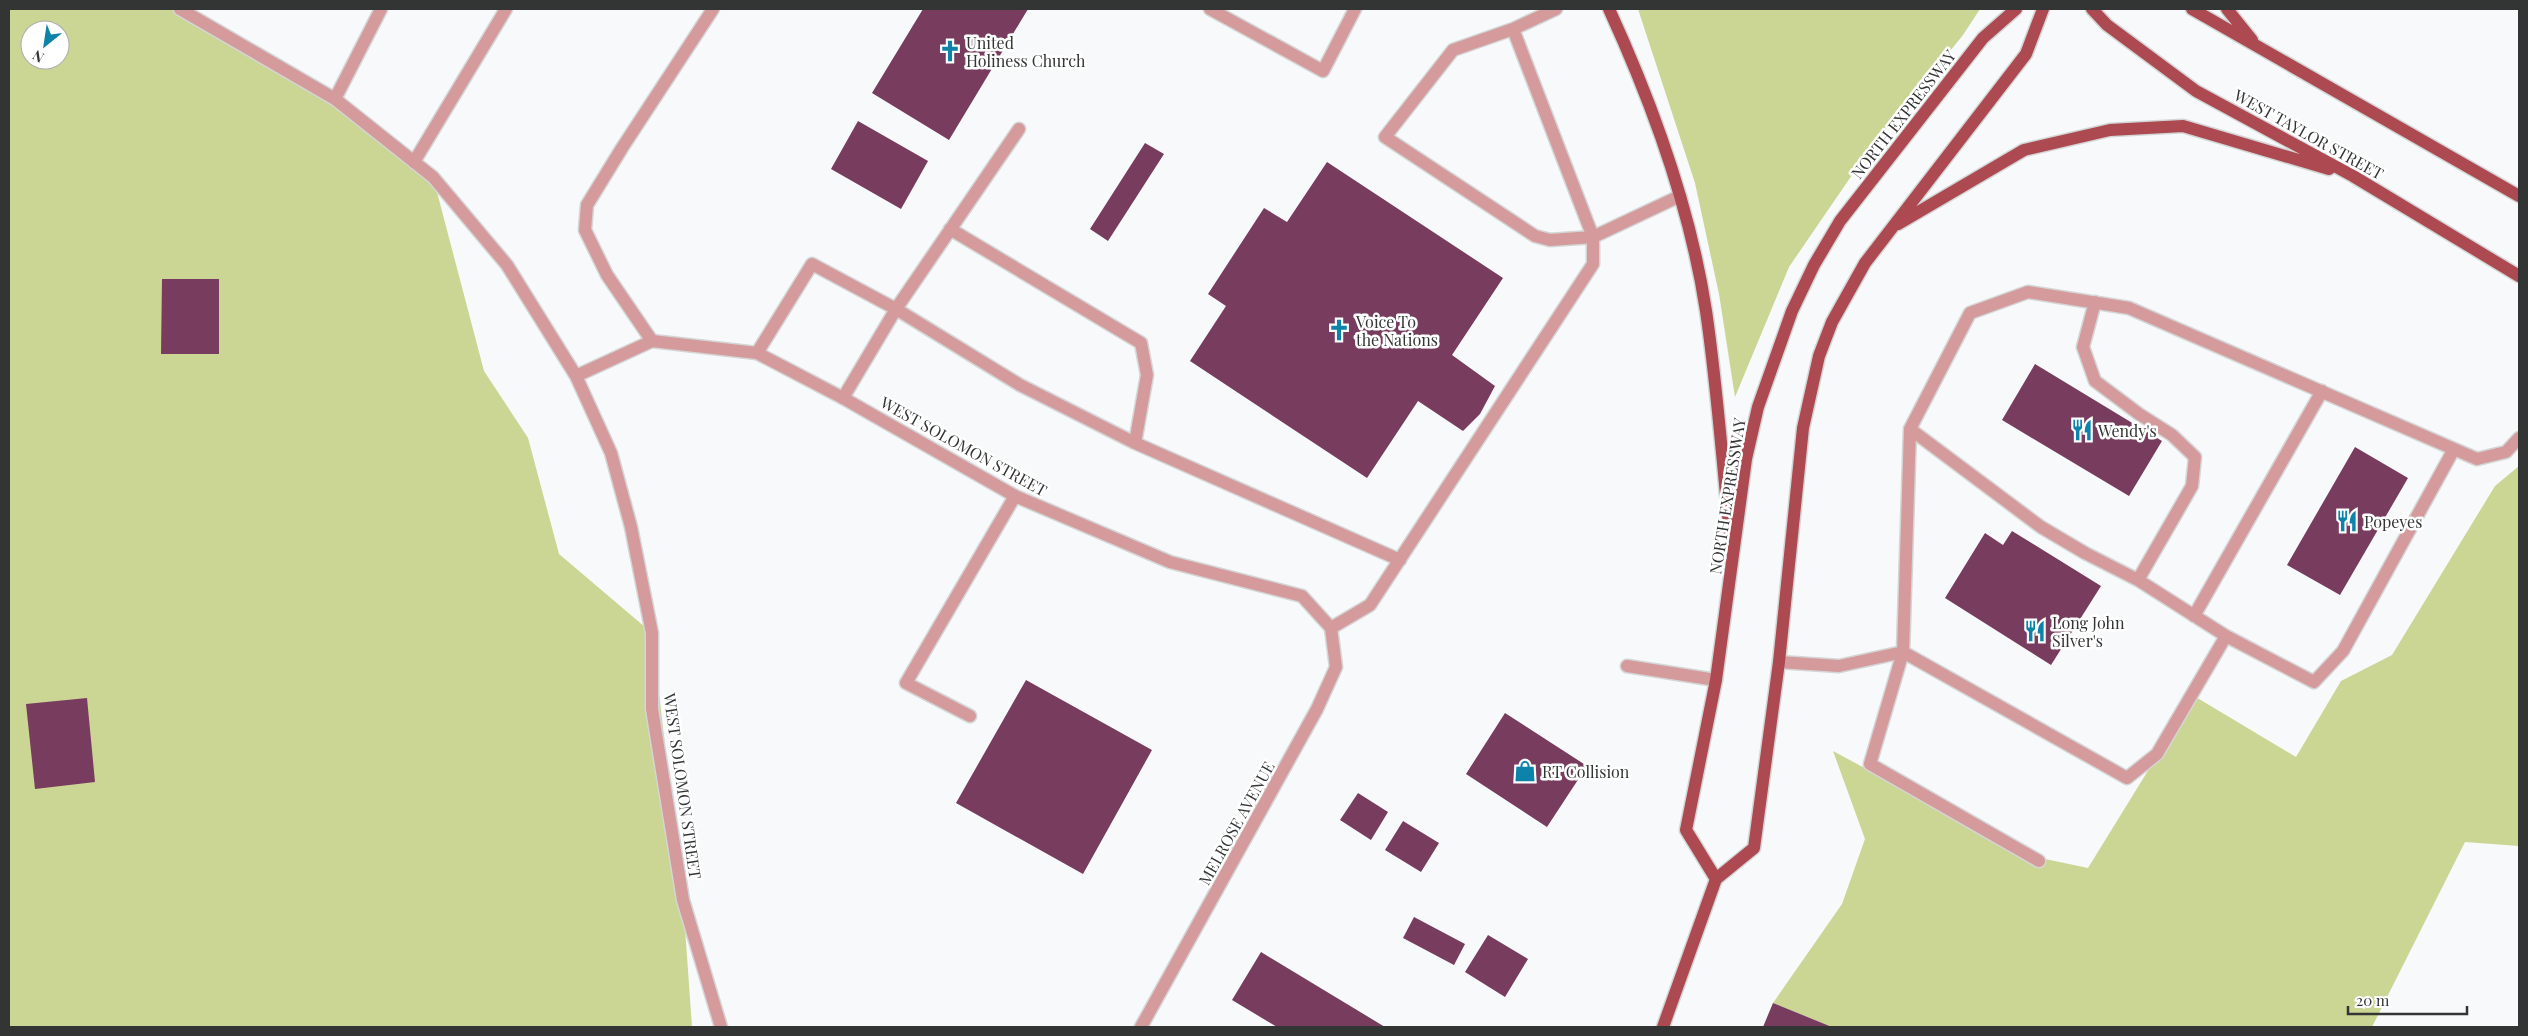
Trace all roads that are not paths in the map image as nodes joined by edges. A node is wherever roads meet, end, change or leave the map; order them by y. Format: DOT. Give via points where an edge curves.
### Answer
graph roads {
  1 [pos="180,9"];
  2 [pos="381,9"];
  3 [pos="506,9"];
  4 [pos="713,9"];
  5 [pos="1210,9"];
  6 [pos="1355,9"];
  7 [pos="1556,9"];
  8 [pos="1609,9"];
  9 [pos="2016,9"];
  10 [pos="2043,9"];
  11 [pos="2092,9"];
  12 [pos="2192,9"];
  13 [pos="2228,9"];
  14 [pos="1514,29"];
  15 [pos="2257,45"];
  16 [pos="335,99"];
  17 [pos="1019,129"];
  18 [pos="414,162"];
  19 [pos="2353,176"];
  20 [pos="1680,196"];
  21 [pos="2519,196"];
  22 [pos="1894,227"];
  23 [pos="950,230"];
  24 [pos="1593,237"];
  25 [pos="2519,276"];
  26 [pos="2095,302"];
  27 [pos="896,309"];
  28 [pos="652,341"];
  29 [pos="757,353"];
  30 [pos="576,376"];
  31 [pos="2322,391"];
  32 [pos="843,398"];
  33 [pos="1910,429"];
  34 [pos="2519,438"];
  35 [pos="1135,442"];
  36 [pos="2454,450"];
  37 [pos="1015,496"];
  38 [pos="1400,560"];
  39 [pos="1734,563"];
  40 [pos="2138,580"];
  41 [pos="2194,616"];
  42 [pos="1331,628"];
  43 [pos="2226,636"];
  44 [pos="1903,652"];
  45 [pos="1779,662"];
  46 [pos="1627,666"];
  47 [pos="1716,680"];
  48 [pos="970,716"];
  49 [pos="2039,861"];
  50 [pos="1716,880"];
  51 [pos="720,1027"];
  52 [pos="1141,1027"];
  53 [pos="1663,1027"];
  1 -- 16 [label="street, WEST SOLOMON STREET"];
  2 -- 16 [label="street"];
  3 -- 18 [label="street"];
  4 -- 28 [label="street" via="587,204 585,230 608,275"];
  5 -- 6 [label="street" via="1323,71"];
  7 -- 14 [label="street"];
  8 -- 20 [label="main road" via="1657,124"];
  9 -- 39 [label="main road, NORTH EXPRESSWAY" via="1977,46 1840,221 1814,265 1792,311 1758,407 1739,502"];
  10 -- 22 [label="main road" via="2026,54"];
  11 -- 19 [label="main road, WEST TAYLOR STREET" via="2107,25 2196,90"];
  12 -- 15 [label="main road"];
  13 -- 15 [label="main road"];
  14 -- 24 [label="street"];
  14 -- 24 [label="street" via="1453,50 1384,137 1535,236 1550,240"];
  15 -- 21 [label="main road"];
  16 -- 18 [label="street, WEST SOLOMON STREET"];
  17 -- 23 [label="street"];
  18 -- 30 [label="street, WEST SOLOMON STREET" via="433,177 507,265"];
  19 -- 22 [label="main road" via="2183,126 2110,130 2024,150"];
  19 -- 25 [label="main road, WEST TAYLOR STREET"];
  20 -- 24 [label="street"];
  20 -- 39 [label="main road" via="1706,311"];
  22 -- 45 [label="main road" via="1849,289 1832,322 1812,382 1803,428"];
  23 -- 27 [label="street"];
  23 -- 35 [label="street" via="1141,343 1147,375"];
  24 -- 38 [label="street" via="1593,264"];
  26 -- 31 [label="street" via="2129,308"];
  26 -- 33 [label="street" via="2028,292 1970,313"];
  26 -- 40 [label="street" via="2083,348 2095,381 2172,435 2195,457 2192,486"];
  27 -- 29 [label="street" via="812,264"];
  27 -- 32 [label="street"];
  27 -- 35 [label="street" via="1020,385"];
  28 -- 29 [label="street, WEST SOLOMON STREET"];
  28 -- 30 [label="street"];
  29 -- 32 [label="street, WEST SOLOMON STREET"];
  30 -- 51 [label="street, WEST SOLOMON STREET" via="611,453 631,527 652,633 652,709 683,900"];
  31 -- 36 [label="street"];
  31 -- 41 [label="street"];
  32 -- 37 [label="street, WEST SOLOMON STREET"];
  33 -- 40 [label="street" via="2042,527"];
  33 -- 44 [label="street"];
  34 -- 36 [label="street" via="2506,452 2477,459"];
  35 -- 38 [label="street"];
  36 -- 43 [label="street" via="2343,651 2314,682"];
  37 -- 42 [label="street, WEST SOLOMON STREET" via="1170,562 1302,596"];
  37 -- 48 [label="street" via="906,683"];
  38 -- 42 [label="street" via="1370,606"];
  39 -- 47 [label="main road, NORTH EXPRESSWAY"];
  40 -- 41 [label="street"];
  41 -- 43 [label="street"];
  42 -- 52 [label="street, MELROSE AVENUE" via="1336,667 1317,709"];
  43 -- 44 [label="street" via="2157,754 2127,778"];
  44 -- 45 [label="street" via="1839,666"];
  44 -- 49 [label="street" via="1870,764"];
  45 -- 50 [label="main road" via="1754,848"];
  46 -- 47 [label="street"];
  47 -- 50 [label="main road, NORTH EXPRESSWAY" via="1686,830"];
  50 -- 53 [label="main road"];
}
